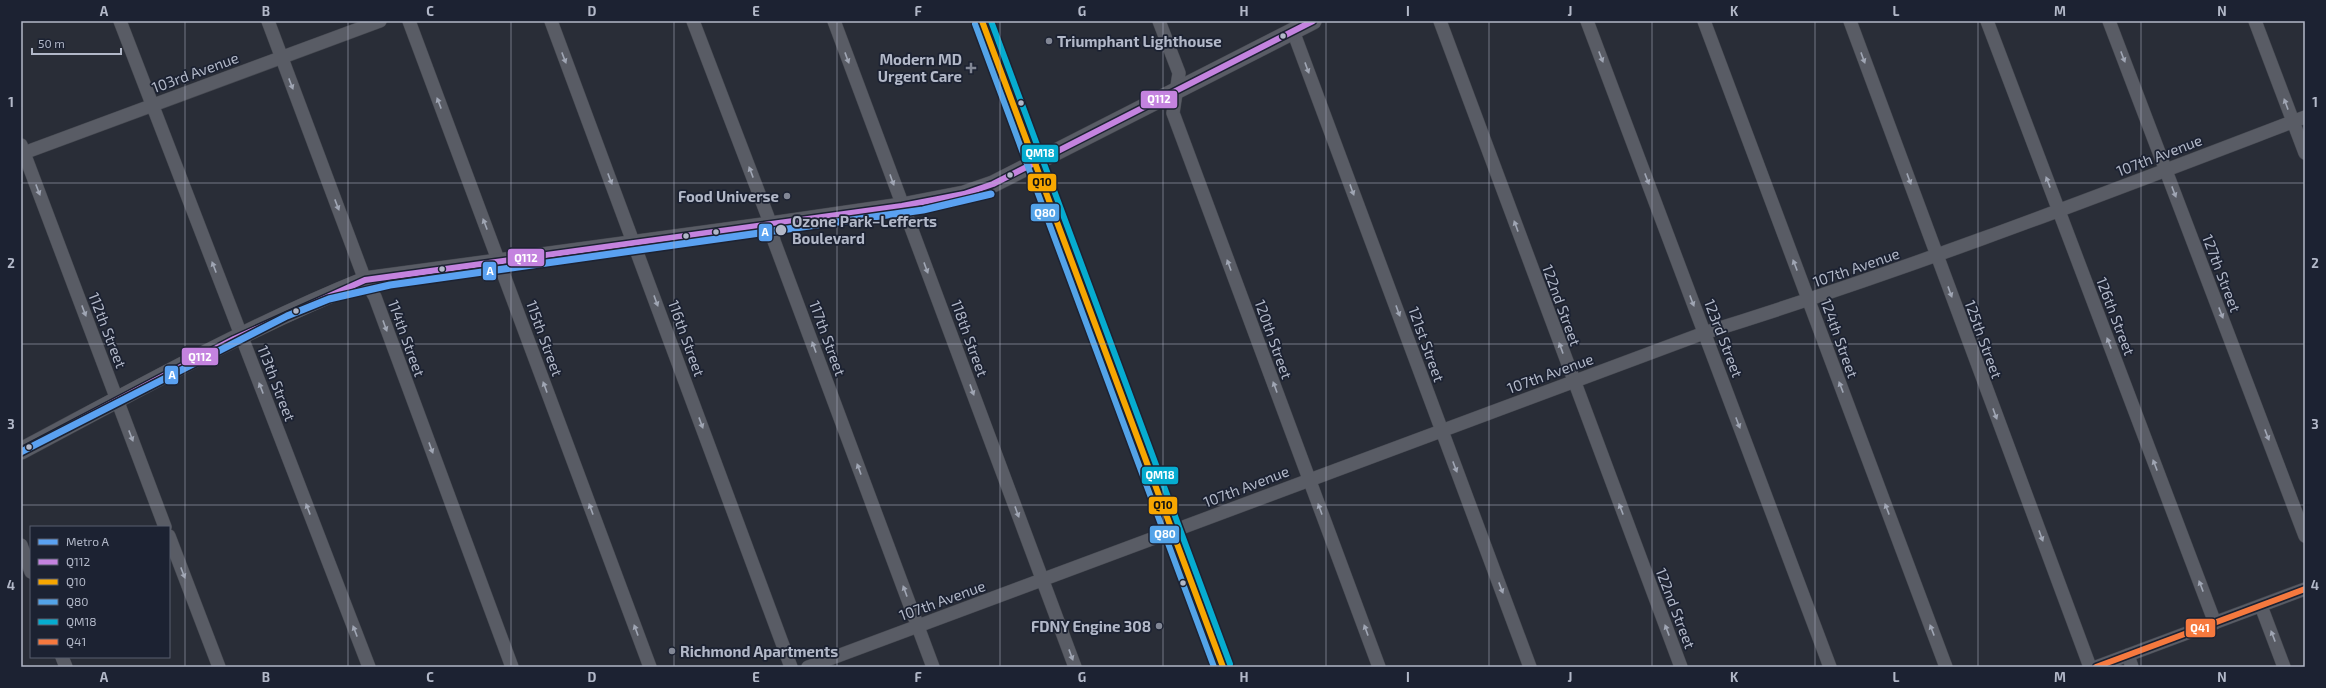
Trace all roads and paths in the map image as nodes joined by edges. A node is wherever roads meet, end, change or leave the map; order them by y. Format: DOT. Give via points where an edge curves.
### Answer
graph roads {
  1 [pos="120,21"];
  2 [pos="268,21"];
  3 [pos="380,21"];
  4 [pos="409,21"];
  5 [pos="551,21"];
  6 [pos="693,21"];
  7 [pos="834,21"];
  8 [pos="982,21"];
  9 [pos="1159,21"];
  10 [pos="1313,21"];
  11 [pos="1440,21"];
  12 [pos="1587,21"];
  13 [pos="1704,21"];
  14 [pos="1850,21"];
  15 [pos="1987,21"];
  16 [pos="2109,21"];
  17 [pos="2255,21"];
  18 [pos="1293,31"];
  19 [pos="281,57"];
  20 [pos="1176,91"];
  21 [pos="152,105"];
  22 [pos="2299,119"];
  23 [pos="22,151"];
  24 [pos="2305,153"];
  25 [pos="1034,163"];
  26 [pos="2166,169"];
  27 [pos="902,206"];
  28 [pos="2058,210"];
  29 [pos="771,224"];
  30 [pos="634,244"];
  31 [pos="1937,256"];
  32 [pos="499,261"];
  33 [pos="365,280"];
  34 [pos="1809,300"];
  35 [pos="1704,332"];
  36 [pos="241,335"];
  37 [pos="1574,381"];
  38 [pos="117,400"];
  39 [pos="1442,430"];
  40 [pos="21,451"];
  41 [pos="1310,479"];
  42 [pos="166,526"];
  43 [pos="1172,531"];
  44 [pos="2305,536"];
  45 [pos="170,539"];
  46 [pos="21,545"];
  47 [pos="30,569"];
  48 [pos="1042,580"];
  49 [pos="2305,589"];
  50 [pos="2261,606"];
  51 [pos="2215,623"];
  52 [pos="917,626"];
  53 [pos="2130,661"];
  54 [pos="219,667"];
  55 [pos="369,667"];
  56 [pos="512,667"];
  57 [pos="650,667"];
  58 [pos="792,667"];
  59 [pos="808,667"];
  60 [pos="933,667"];
  61 [pos="1075,667"];
  62 [pos="1223,667"];
  63 [pos="1379,667"];
  64 [pos="1530,667"];
  65 [pos="1681,667"];
  66 [pos="1830,667"];
  67 [pos="1946,667"];
  68 [pos="2090,667"];
  69 [pos="2096,667"];
  70 [pos="2284,667"];
  1 -- 21 [label="street, 113th Street"];
  2 -- 19 [label="street, 114th Street"];
  3 -- 19 [label="street, 103rd Avenue"];
  32 -- 4 [label="street, 115th Street, one-way"];
  5 -- 30 [label="street, 116th Street, one-way"];
  29 -- 6 [label="street, 117th Street, one-way"];
  7 -- 27 [label="street, 118th Street, one-way"];
  8 -- 25 [label="street"];
  9 -- 20 [label="street, 120th Street" via="1179,73"];
  10 -- 18 [label="street"];
  37 -- 11 [label="street, 122nd Street, one-way"];
  12 -- 35 [label="street, 123rd Street, one-way"];
  34 -- 13 [label="street, 124th Street, one-way"];
  14 -- 31 [label="street, 125th Street, one-way"];
  28 -- 15 [label="street, 126th Street, one-way"];
  16 -- 26 [label="street, 127th Street, one-way"];
  22 -- 17 [label="street, one-way"];
  18 -- 20 [label="street"];
  18 -- 39 [label="street, 121st Street, one-way"];
  19 -- 21 [label="street, 103rd Avenue"];
  19 -- 33 [label="street, 114th Street, one-way"];
  20 -- 25 [label="street"];
  41 -- 20 [label="street, 120th Street, one-way" via="1173,113"];
  21 -- 23 [label="street, 103rd Avenue"];
  36 -- 21 [label="street, 113th Street, one-way"];
  22 -- 24 [label="street"];
  22 -- 26 [label="street, 107th Avenue"];
  23 -- 38 [label="street, 112th Street, one-way"];
  25 -- 27 [label="street" via="992,184 964,194"];
  25 -- 43 [label="street"];
  26 -- 28 [label="street, 107th Avenue"];
  26 -- 44 [label="street, 127th Street, one-way"];
  27 -- 29 [label="street"];
  27 -- 48 [label="street, 118th Street, one-way"];
  28 -- 31 [label="street, 107th Avenue"];
  51 -- 28 [label="street, 126th Street, one-way"];
  29 -- 30 [label="street"];
  52 -- 29 [label="street, 117th Street, one-way" via="774,240"];
  30 -- 32 [label="street"];
  30 -- 58 [label="street, 116th Street, one-way"];
  31 -- 34 [label="street, 107th Avenue"];
  31 -- 68 [label="street, 125th Street, one-way"];
  32 -- 33 [label="street"];
  57 -- 32 [label="street, 115th Street, one-way"];
  33 -- 36 [label="street" via="302,305"];
  33 -- 56 [label="street, 114th Street, one-way" via="375,297"];
  34 -- 35 [label="street, 107th Avenue"];
  67 -- 34 [label="street, 124th Street, one-way"];
  35 -- 37 [label="street, 107th Avenue"];
  35 -- 66 [label="street, 123rd Street, one-way"];
  36 -- 38 [label="street"];
  55 -- 36 [label="street, 113th Street, one-way"];
  37 -- 39 [label="street, 107th Avenue"];
  65 -- 37 [label="street, 122nd Street, one-way"];
  38 -- 40 [label="street"];
  38 -- 42 [label="street, 112th Street, one-way"];
  39 -- 41 [label="street, 107th Avenue"];
  39 -- 64 [label="street, 121st Street, one-way"];
  41 -- 43 [label="street, 107th Avenue"];
  63 -- 41 [label="street, 120th Street, one-way"];
  43 -- 48 [label="street, 107th Avenue"];
  43 -- 62 [label="street"];
  45 -- 54 [label="street, one-way"];
  46 -- 47 [label="street"];
  48 -- 52 [label="street, 107th Avenue"];
  48 -- 61 [label="street, 118th Street, one-way"];
  49 -- 50 [label="street"];
  50 -- 51 [label="street"];
  70 -- 50 [label="street, one-way"];
  51 -- 53 [label="street"];
  52 -- 59 [label="street, 107th Avenue"];
  52 -- 60 [label="street, 117th Street"];
  53 -- 69 [label="street"];
}
